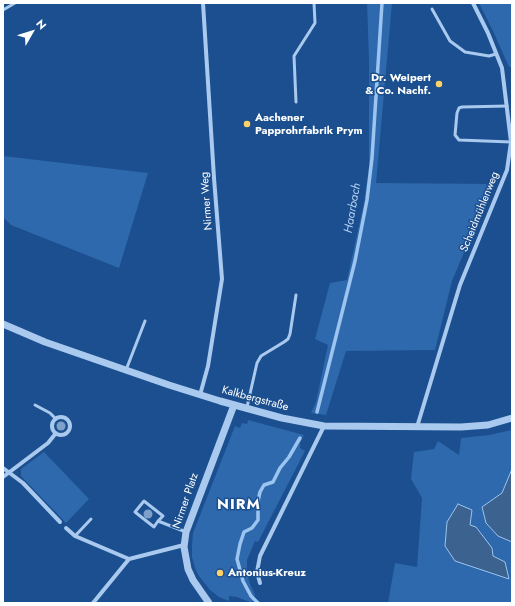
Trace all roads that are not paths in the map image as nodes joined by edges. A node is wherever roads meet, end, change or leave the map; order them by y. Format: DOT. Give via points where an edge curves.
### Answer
graph roads {
  1 [pos="15,3"];
  2 [pos="203,3"];
  3 [pos="314,3"];
  4 [pos="473,3"];
  5 [pos="432,9"];
  6 [pos="3,10"];
  7 [pos="496,54"];
  8 [pos="296,102"];
  9 [pos="507,106"];
  10 [pos="511,142"];
  11 [pos="296,295"];
  12 [pos="145,321"];
  13 [pos="3,324"];
  14 [pos="126,370"];
  15 [pos="200,395"];
  16 [pos="35,405"];
  17 [pos="234,405"];
  18 [pos="246,409"];
  19 [pos="512,418"];
  20 [pos="56,419"];
  21 [pos="324,426"];
  22 [pos="417,428"];
  23 [pos="56,433"];
  24 [pos="3,468"];
  25 [pos="9,472"];
  26 [pos="3,477"];
  27 [pos="91,519"];
  28 [pos="158,521"];
  29 [pos="60,522"];
  30 [pos="66,528"];
  31 [pos="186,532"];
  32 [pos="74,536"];
  33 [pos="184,545"];
  34 [pos="129,559"];
  35 [pos="260,584"];
  36 [pos="93,603"];
  37 [pos="210,603"];
  1 -- 6 [label="lane"];
  2 -- 15 [label="street, Nirmer Weg" via="222,279 208,366"];
  3 -- 8 [label="lane" via="315,23 294,56"];
  4 -- 7 [label="street, Scheidmühlenweg"];
  5 -- 7 [label="lane" via="450,41 465,52 489,56"];
  7 -- 9 [label="street, Scheidmühlenweg" via="502,68"];
  9 -- 10 [label="street, Scheidmühlenweg"];
  9 -- 10 [label="lane" via="459,108 456,113 456,135 460,140"];
  10 -- 22 [label="street, Scheidmühlenweg" via="507,170 460,285"];
  11 -- 18 [label="lane" via="288,339 261,356"];
  12 -- 14 [label="lane"];
  13 -- 14 [label="street, Kalkbergstraße" via="45,342"];
  14 -- 15 [label="street, Kalkbergstraße"];
  15 -- 17 [label="street, Kalkbergstraße"];
  16 -- 20 [label="lane"];
  17 -- 18 [label="street, Kalkbergstraße"];
  17 -- 31 [label="street, Nirmer Platz"];
  18 -- 21 [label="street, Kalkbergstraße"];
  19 -- 22 [label="street, Kalkbergstraße" via="488,425"];
  20 -- 23 [label="street" via="53,425"];
  20 -- 23 [label="street" via="66,419 70,426 64,434"];
  21 -- 22 [label="street, Kalkbergstraße"];
  21 -- 35 [label="street" via="260,556 257,572"];
  23 -- 25 [label="street"];
  24 -- 25 [label="street"];
  25 -- 26 [label="street"];
  25 -- 29 [label="street"];
  27 -- 32 [label="lane"];
  28 -- 28 [label="lane" via="163,516 144,501 135,512 154,527"];
  28 -- 31 [label="lane"];
  30 -- 32 [label="street"];
  31 -- 33 [label="street, Nirmer Platz"];
  32 -- 34 [label="street"];
  33 -- 34 [label="street"];
  33 -- 37 [label="street, Nirmer Platz" via="188,569"];
  34 -- 36 [label="street"];
}
